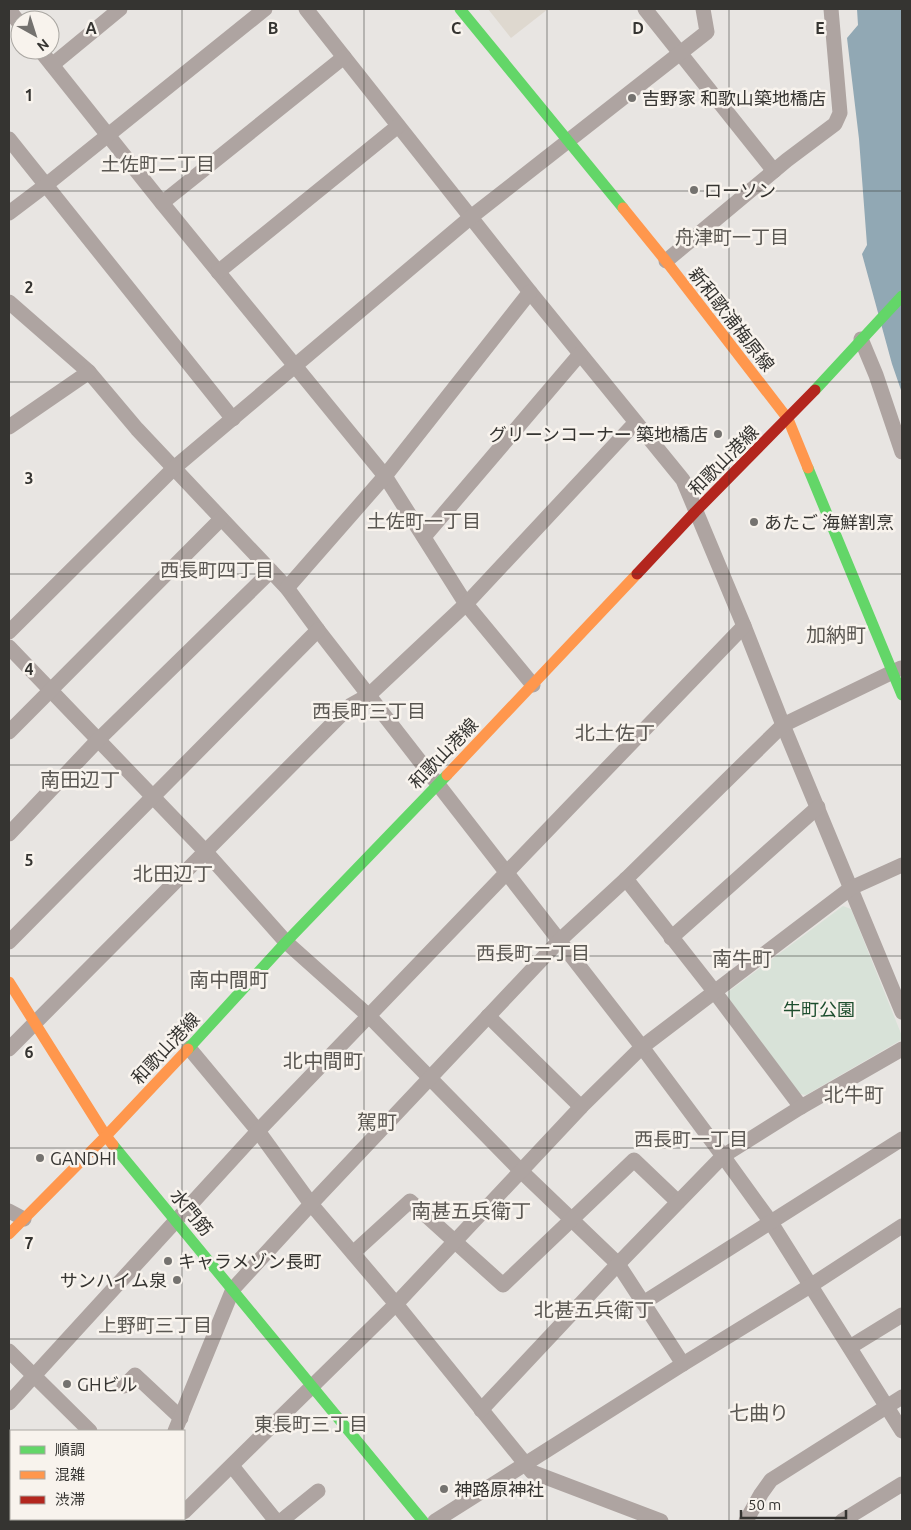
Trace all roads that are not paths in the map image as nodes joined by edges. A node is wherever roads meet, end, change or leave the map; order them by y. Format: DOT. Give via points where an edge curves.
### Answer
graph roads {
  1 [pos="120,9"];
  2 [pos="265,9"];
  3 [pos="306,9"];
  4 [pos="460,9"];
  5 [pos="645,9"];
  6 [pos="703,9"];
  7 [pos="831,9"];
  8 [pos="679,53"];
  9 [pos="344,57"];
  10 [pos="48,60"];
  11 [pos="52,65"];
  12 [pos="398,126"];
  13 [pos="108,136"];
  14 [pos="9,139"];
  15 [pos="567,142"];
  16 [pos="774,171"];
  17 [pos="46,185"];
  18 [pos="162,203"];
  19 [pos="9,213"];
  20 [pos="471,217"];
  21 [pos="666,261"];
  22 [pos="218,272"];
  23 [pos="530,292"];
  24 [pos="902,296"];
  25 [pos="9,302"];
  26 [pos="861,339"];
  27 [pos="580,354"];
  28 [pos="294,366"];
  29 [pos="89,372"];
  30 [pos="233,419"];
  31 [pos="788,419"];
  32 [pos="635,423"];
  33 [pos="9,427"];
  34 [pos="902,452"];
  35 [pos="174,468"];
  36 [pos="385,476"];
  37 [pos="695,512"];
  38 [pos="221,519"];
  39 [pos="424,538"];
  40 [pos="271,571"];
  41 [pos="287,588"];
  42 [pos="466,604"];
  43 [pos="744,626"];
  44 [pos="318,630"];
  45 [pos="9,632"];
  46 [pos="9,647"];
  47 [pos="898,670"];
  48 [pos="534,685"];
  49 [pos="50,690"];
  50 [pos="369,695"];
  51 [pos="902,695"];
  52 [pos="783,725"];
  53 [pos="9,732"];
  54 [pos="98,740"];
  55 [pos="438,782"];
  56 [pos="153,796"];
  57 [pos="818,807"];
  58 [pos="9,834"];
  59 [pos="205,851"];
  60 [pos="902,865"];
  61 [pos="506,872"];
  62 [pos="626,879"];
  63 [pos="851,888"];
  64 [pos="671,938"];
  65 [pos="560,940"];
  66 [pos="9,942"];
  67 [pos="286,942"];
  68 [pos="9,982"];
  69 [pos="714,991"];
  70 [pos="902,1012"];
  71 [pos="488,1016"];
  72 [pos="370,1017"];
  73 [pos="35,1022"];
  74 [pos="642,1047"];
  75 [pos="189,1048"];
  76 [pos="9,1049"];
  77 [pos="902,1050"];
  78 [pos="430,1077"];
  79 [pos="581,1107"];
  80 [pos="800,1108"];
  81 [pos="258,1132"];
  82 [pos="106,1136"];
  83 [pos="902,1139"];
  84 [pos="723,1156"];
  85 [pos="521,1171"];
  86 [pos="678,1202"];
  87 [pos="310,1204"];
  88 [pos="9,1211"];
  89 [pos="24,1219"];
  90 [pos="571,1219"];
  91 [pos="176,1221"];
  92 [pos="770,1222"];
  93 [pos="902,1226"];
  94 [pos="9,1234"];
  95 [pos="456,1240"];
  96 [pos="353,1253"];
  97 [pos="618,1264"];
  98 [pos="810,1286"];
  99 [pos="233,1289"];
  100 [pos="643,1303"];
  101 [pos="396,1304"];
  102 [pos="902,1315"];
  103 [pos="850,1348"];
  104 [pos="9,1351"];
  105 [pos="683,1364"];
  106 [pos="35,1376"];
  107 [pos="124,1386"];
  108 [pos="314,1386"];
  109 [pos="902,1397"];
  110 [pos="9,1404"];
  111 [pos="888,1406"];
  112 [pos="481,1410"];
  113 [pos="178,1425"];
  114 [pos="89,1430"];
  115 [pos="902,1431"];
  116 [pos="525,1464"];
  117 [pos="232,1466"];
  118 [pos="902,1484"];
  119 [pos="318,1491"];
  120 [pos="185,1511"];
  121 [pos="619,1514"];
  122 [pos="276,1521"];
  123 [pos="281,1521"];
  124 [pos="423,1521"];
  125 [pos="435,1521"];
  126 [pos="661,1521"];
  127 [pos="746,1521"];
  128 [pos="842,1521"];
  1 -- 11 [label="street"];
  2 -- 13 [label="street"];
  3 -- 9 [label="street"];
  4 -- 15 [label="main road, 新和歌浦梅原線"];
  5 -- 8 [label="street"];
  6 -- 8 [label="street" via="707,32"];
  7 -- 16 [label="street" via="840,113 834,124"];
  8 -- 15 [label="street"];
  8 -- 16 [label="street"];
  9 -- 12 [label="street"];
  9 -- 18 [label="street"];
  10 -- 11 [label="street"];
  11 -- 13 [label="street"];
  12 -- 20 [label="street"];
  12 -- 22 [label="street"];
  13 -- 17 [label="street"];
  13 -- 18 [label="street"];
  14 -- 17 [label="street"];
  15 -- 20 [label="street"];
  15 -- 21 [label="main road, 新和歌浦梅原線"];
  16 -- 21 [label="street"];
  17 -- 19 [label="street"];
  17 -- 30 [label="street"];
  18 -- 22 [label="street"];
  20 -- 23 [label="street"];
  20 -- 28 [label="street"];
  21 -- 31 [label="main road, 新和歌浦梅原線"];
  22 -- 28 [label="street"];
  23 -- 27 [label="street"];
  23 -- 36 [label="street"];
  24 -- 26 [label="main road, 和歌山港線"];
  25 -- 29 [label="street"];
  26 -- 31 [label="main road, 和歌山港線"];
  26 -- 34 [label="street"];
  27 -- 32 [label="street"];
  27 -- 39 [label="street"];
  28 -- 30 [label="street"];
  28 -- 36 [label="street"];
  29 -- 33 [label="street"];
  29 -- 35 [label="street"];
  30 -- 35 [label="street"];
  31 -- 37 [label="main road, 和歌山港線"];
  31 -- 47 [label="main road, 新和歌浦梅原線"];
  32 -- 37 [label="street" via="682,480"];
  32 -- 42 [label="street"];
  35 -- 38 [label="street"];
  35 -- 45 [label="street"];
  36 -- 39 [label="street"];
  36 -- 41 [label="street"];
  37 -- 43 [label="street"];
  37 -- 48 [label="main road, 和歌山港線"];
  38 -- 40 [label="street"];
  38 -- 49 [label="street"];
  39 -- 42 [label="street"];
  40 -- 41 [label="street"];
  40 -- 54 [label="street"];
  41 -- 44 [label="street"];
  42 -- 48 [label="street"];
  42 -- 50 [label="street"];
  43 -- 52 [label="street"];
  43 -- 61 [label="street"];
  44 -- 50 [label="street"];
  44 -- 56 [label="street"];
  46 -- 49 [label="street"];
  47 -- 51 [label="main road, 新和歌浦梅原線"];
  47 -- 52 [label="street"];
  48 -- 55 [label="main road, 和歌山港線"];
  49 -- 53 [label="street"];
  49 -- 54 [label="street"];
  50 -- 55 [label="street"];
  50 -- 59 [label="street" via="351,705"];
  52 -- 57 [label="street"];
  52 -- 62 [label="street"];
  54 -- 56 [label="street"];
  54 -- 58 [label="street"];
  55 -- 61 [label="street"];
  55 -- 67 [label="main road, 和歌山港線"];
  56 -- 59 [label="street"];
  56 -- 66 [label="street"];
  57 -- 63 [label="street"];
  57 -- 64 [label="street"];
  59 -- 67 [label="street"];
  59 -- 73 [label="street"];
  60 -- 63 [label="street"];
  61 -- 65 [label="street"];
  61 -- 72 [label="street"];
  62 -- 64 [label="street"];
  62 -- 65 [label="street"];
  63 -- 69 [label="street"];
  63 -- 70 [label="street"];
  64 -- 69 [label="street"];
  65 -- 71 [label="street"];
  65 -- 74 [label="street"];
  67 -- 72 [label="street"];
  67 -- 75 [label="main road, 和歌山港線"];
  68 -- 73 [label="main road, 水門筋"];
  69 -- 74 [label="street"];
  69 -- 80 [label="street"];
  71 -- 78 [label="street"];
  71 -- 79 [label="street"];
  72 -- 78 [label="street"];
  72 -- 81 [label="street"];
  73 -- 76 [label="street"];
  73 -- 82 [label="main road, 水門筋"];
  74 -- 79 [label="street"];
  74 -- 84 [label="street"];
  75 -- 81 [label="street"];
  75 -- 82 [label="main road, 和歌山港線"];
  77 -- 80 [label="street"];
  78 -- 85 [label="street"];
  78 -- 87 [label="street"];
  79 -- 85 [label="street"];
  80 -- 84 [label="street"];
  81 -- 87 [label="street"];
  81 -- 91 [label="street"];
  82 -- 89 [label="main road, 和歌山港線"];
  82 -- 91 [label="main road, 水門筋"];
  83 -- 92 [label="street"];
  84 -- 86 [label="street"];
  84 -- 92 [label="street"];
  85 -- 90 [label="street"];
  85 -- 95 [label="street"];
  86 -- 90 [label="street" via="634,1160"];
  86 -- 97 [label="street"];
  87 -- 96 [label="street"];
  87 -- 99 [label="street"];
  88 -- 89 [label="street"];
  89 -- 94 [label="main road, 和歌山港線"];
  90 -- 95 [label="street" via="503,1285"];
  90 -- 97 [label="street"];
  91 -- 99 [label="main road, 水門筋"];
  91 -- 106 [label="street"];
  92 -- 98 [label="street"];
  92 -- 100 [label="street"];
  93 -- 98 [label="street"];
  95 -- 96 [label="street" via="410,1201"];
  95 -- 101 [label="street"];
  96 -- 101 [label="street"];
  97 -- 100 [label="street"];
  97 -- 112 [label="street"];
  98 -- 103 [label="street"];
  98 -- 105 [label="street"];
  99 -- 108 [label="main road, 水門筋"];
  99 -- 113 [label="street"];
  100 -- 105 [label="street"];
  101 -- 108 [label="street"];
  101 -- 112 [label="street"];
  102 -- 103 [label="street"];
  103 -- 111 [label="street"];
  104 -- 106 [label="street"];
  105 -- 116 [label="street"];
  106 -- 110 [label="street"];
  106 -- 114 [label="street"];
  107 -- 113 [label="street" via="135,1375"];
  108 -- 117 [label="street"];
  108 -- 124 [label="main road, 水門筋"];
  109 -- 111 [label="street"];
  111 -- 115 [label="street"];
  111 -- 127 [label="street" via="771,1480"];
  112 -- 116 [label="street"];
  116 -- 121 [label="street" via="532,1472"];
  116 -- 125 [label="street"];
  117 -- 120 [label="street"];
  117 -- 122 [label="street"];
  118 -- 128 [label="street"];
  119 -- 123 [label="street"];
  121 -- 126 [label="street"];
}
